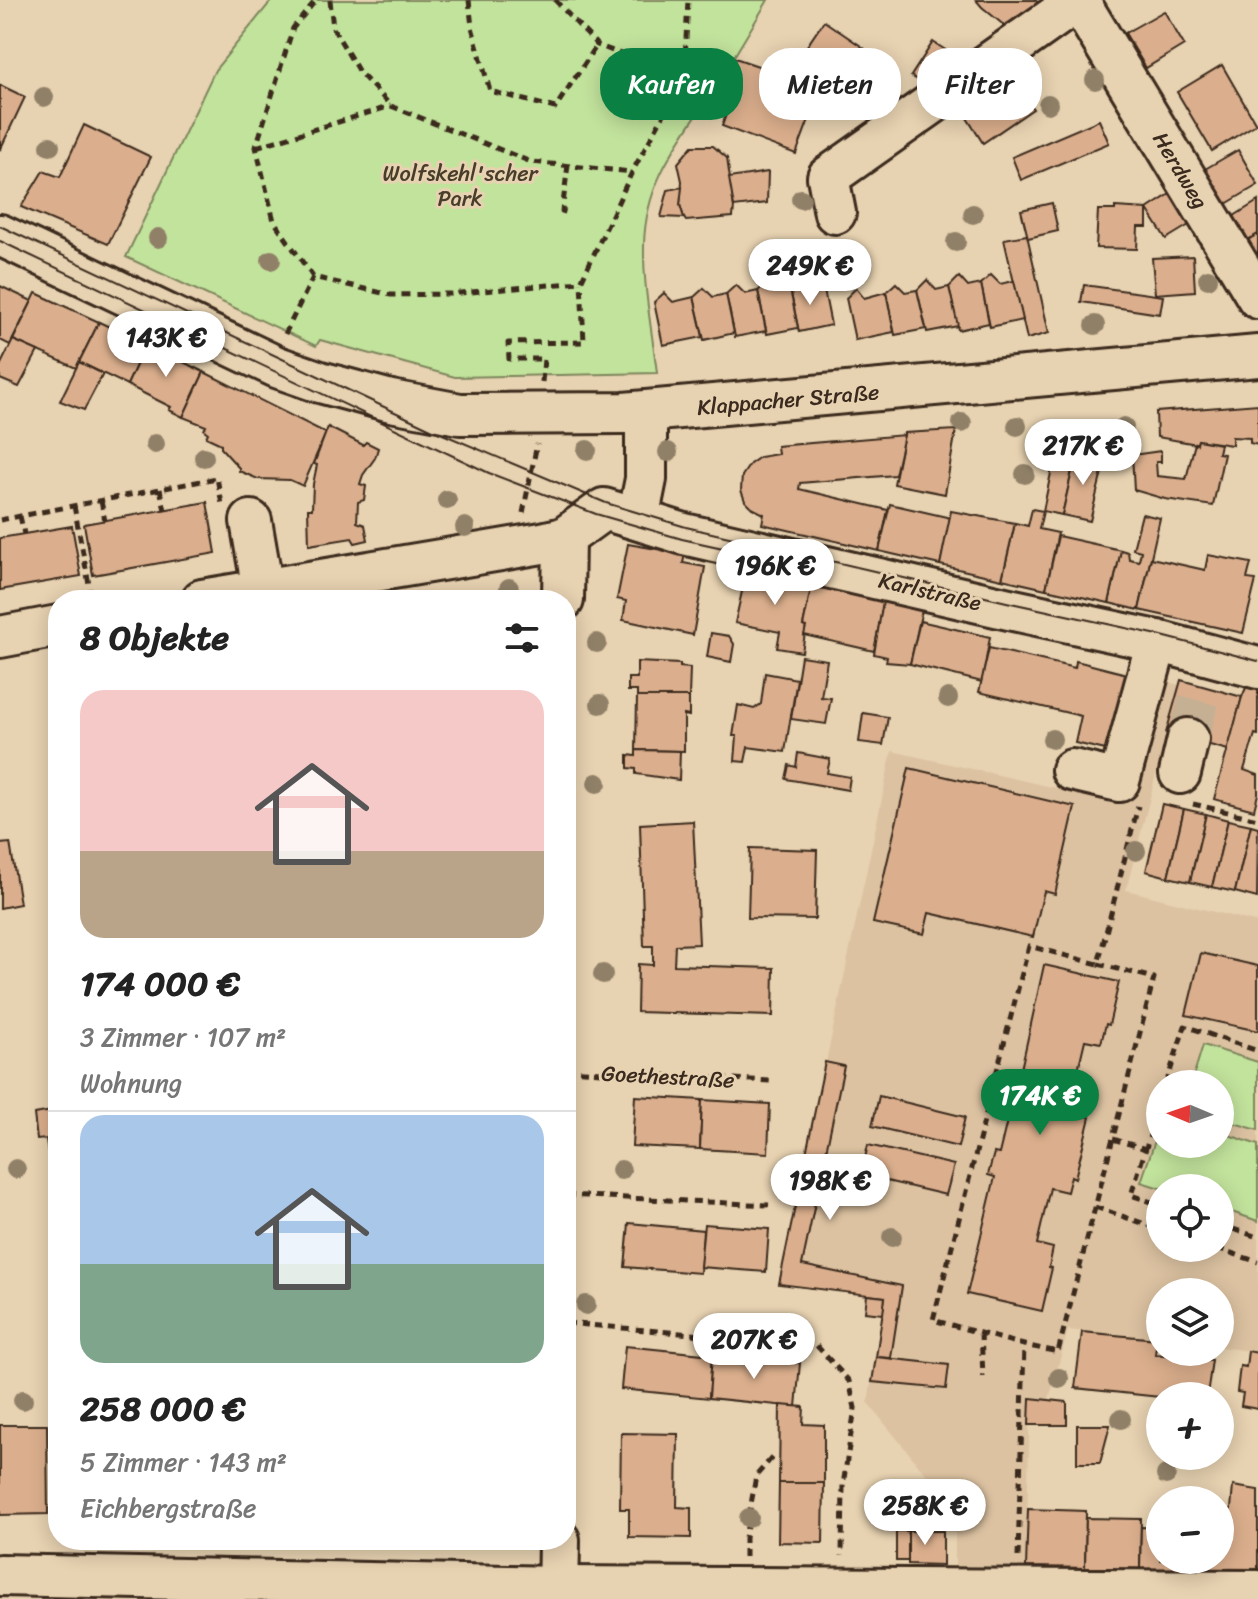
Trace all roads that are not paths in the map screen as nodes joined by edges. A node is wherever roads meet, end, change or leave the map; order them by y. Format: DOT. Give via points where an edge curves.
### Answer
graph roads {
  1 [pos="1078,0"];
  2 [pos="835,213"];
  3 [pos="0,235"];
  4 [pos="1258,298"];
  5 [pos="1258,356"];
  6 [pos="646,412"];
  7 [pos="236,514"];
  8 [pos="621,514"];
  9 [pos="564,538"];
  10 [pos="263,590"];
  11 [pos="563,590"];
  12 [pos="48,628"];
  13 [pos="0,637"];
  14 [pos="1157,641"];
  15 [pos="1258,668"];
  16 [pos="1072,770"];
  17 [pos="559,1550"];
  18 [pos="0,1575"];
  19 [pos="1258,1591"];
  20 [pos="558,1593"];
  1 -- 2 [label="street" via="828,177"];
  1 -- 4 [label="street, Herdweg"];
  3 -- 6 [label="street, Klappacher Straße" via="272,365 320,382 460,414"];
  5 -- 6 [label="street, Klappacher Straße"];
  6 -- 8 [label="street" via="646,479"];
  7 -- 10 [label="street"];
  8 -- 9 [label="street"];
  8 -- 14 [label="street, Karlstraße" via="684,534"];
  9 -- 10 [label="street"];
  9 -- 11 [label="street"];
  12 -- 13 [label="street"];
  14 -- 15 [label="street, Karlstraße" via="1201,669"];
  14 -- 16 [label="street" via="1119,781"];
  17 -- 20 [label="street"];
  18 -- 20 [label="street"];
  19 -- 20 [label="street" via="745,1588"];
}
